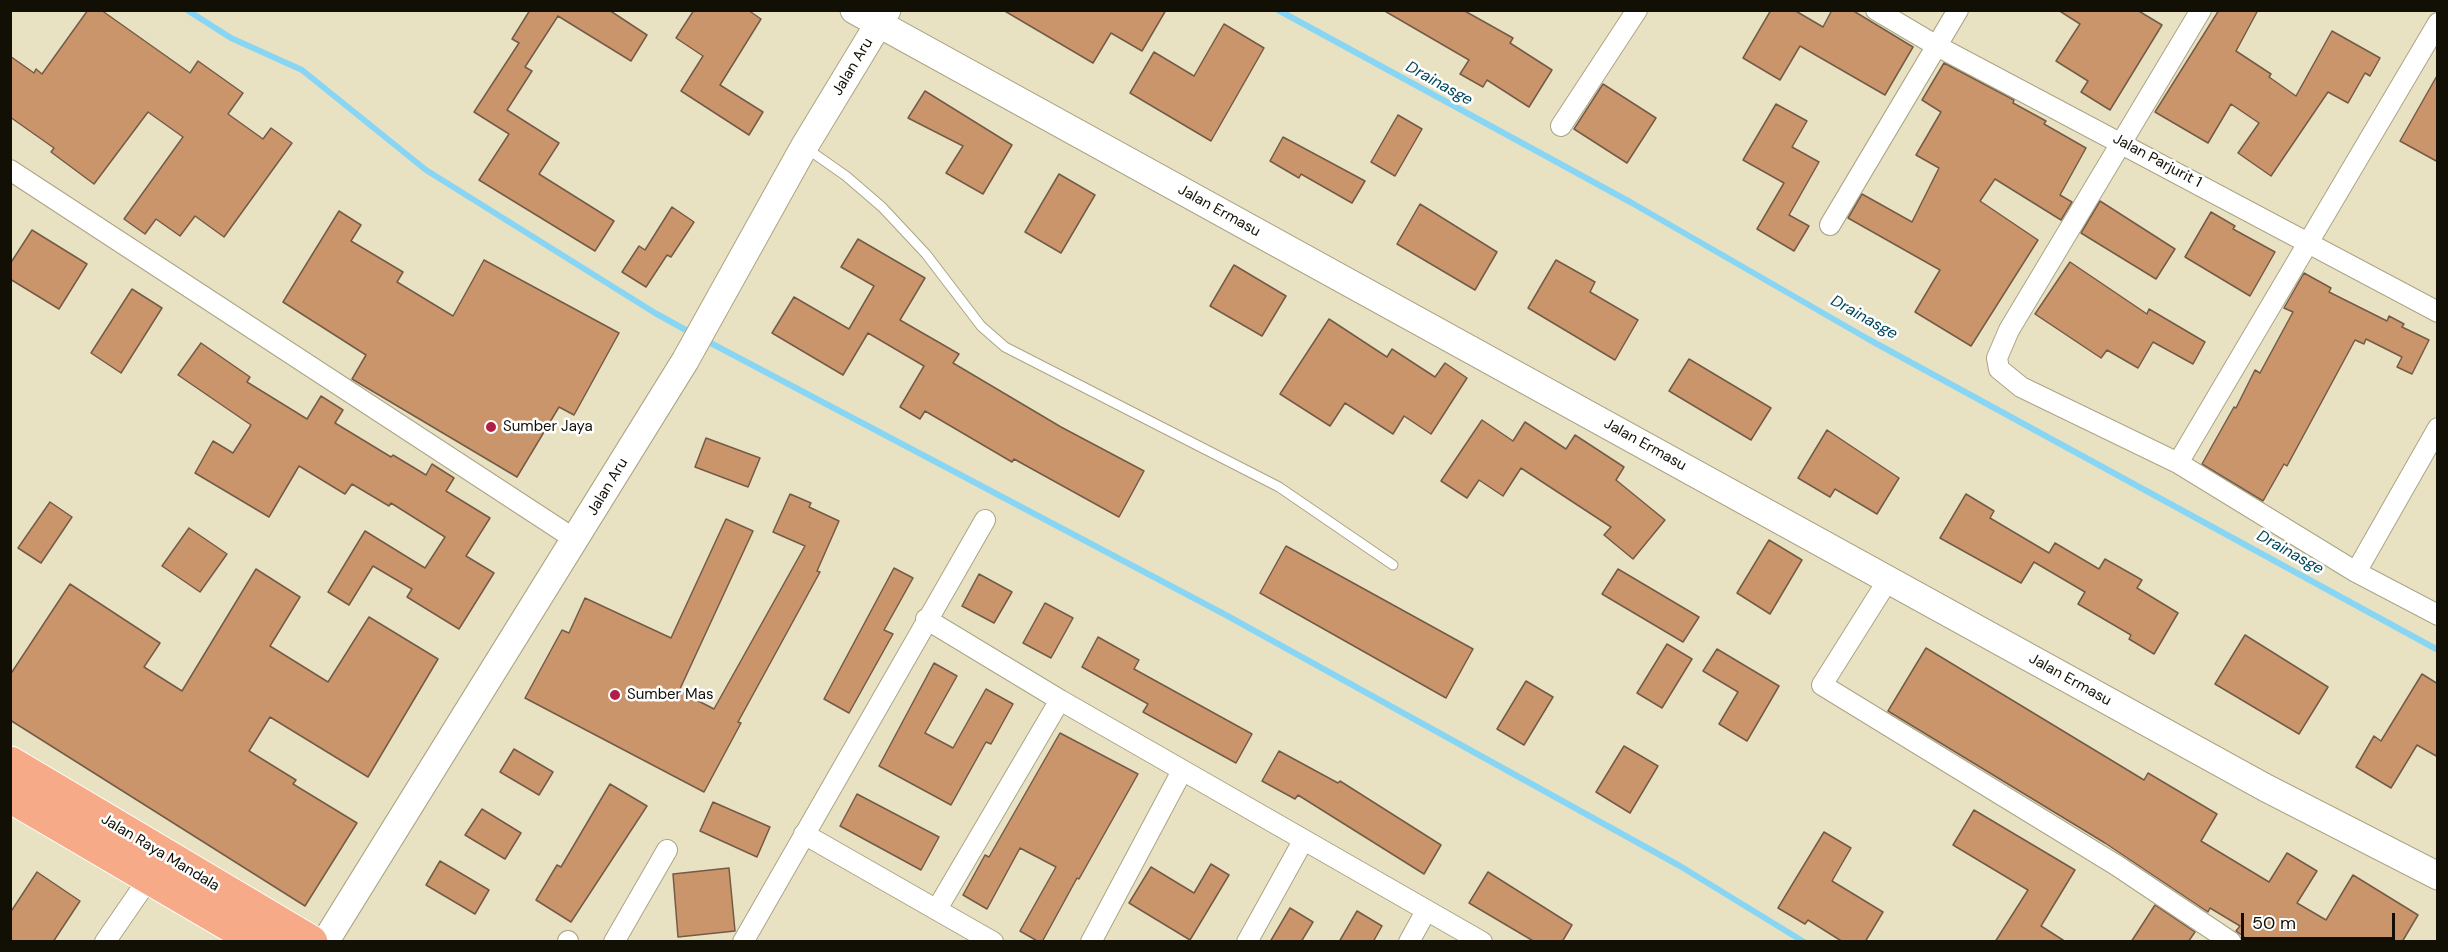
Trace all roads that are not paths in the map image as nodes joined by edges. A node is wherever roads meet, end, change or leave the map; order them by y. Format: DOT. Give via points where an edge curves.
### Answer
graph roads {
  1 [pos="854,10"];
  2 [pos="1637,10"];
  3 [pos="1876,10"];
  4 [pos="1958,10"];
  5 [pos="2201,10"];
  6 [pos="882,17"];
  7 [pos="2438,23"];
  8 [pos="1937,46"];
  9 [pos="1561,126"];
  10 [pos="2122,143"];
  11 [pos="804,147"];
  12 [pos="10,170"];
  13 [pos="1830,225"];
  14 [pos="2307,242"];
  15 [pos="2438,312"];
  16 [pos="2438,428"];
  17 [pos="2178,463"];
  18 [pos="985,520"];
  19 [pos="576,540"];
  20 [pos="1393,566"];
  21 [pos="2356,572"];
  22 [pos="1888,580"];
  23 [pos="2438,615"];
  24 [pos="926,619"];
  25 [pos="1060,700"];
  26 [pos="10,763"];
  27 [pos="1182,771"];
  28 [pos="10,796"];
  29 [pos="804,834"];
  30 [pos="1303,841"];
  31 [pos="667,850"];
  32 [pos="2438,876"];
  33 [pos="149,878"];
  34 [pos="937,909"];
  35 [pos="1426,911"];
  36 [pos="105,942"];
  37 [pos="259,942"];
  38 [pos="310,942"];
  39 [pos="325,942"];
  40 [pos="614,942"];
  41 [pos="743,942"];
  42 [pos="993,942"];
  43 [pos="1091,942"];
  44 [pos="1247,942"];
  45 [pos="1408,942"];
  46 [pos="1482,942"];
  47 [pos="2231,942"];
  1 -- 6 [label="street, Jalan Ermasu"];
  2 -- 9 [label="street"];
  3 -- 8 [label="street, Jalan Parjurit 1"];
  4 -- 8 [label="street"];
  5 -- 10 [label="street"];
  6 -- 11 [label="street, Jalan Aru"];
  6 -- 22 [label="street, Jalan Ermasu"];
  7 -- 14 [label="street"];
  8 -- 10 [label="street, Jalan Parjurit 1"];
  8 -- 13 [label="street"];
  10 -- 14 [label="street, Jalan Parjurit 1"];
  10 -- 17 [label="street" via="2002,343 1997,358 1999,369 2021,387"];
  11 -- 19 [label="street, Jalan Aru" via="685,361"];
  11 -- 20 [label="lane" via="882,207 926,254 981,326 1005,347 1279,486"];
  12 -- 19 [label="street"];
  14 -- 15 [label="street, Jalan Parjurit 1"];
  14 -- 17 [label="street"];
  16 -- 21 [label="street"];
  17 -- 21 [label="street"];
  18 -- 24 [label="street"];
  19 -- 39 [label="street, Jalan Aru"];
  21 -- 23 [label="street"];
  22 -- 32 [label="street, Jalan Ermasu" via="2266,788"];
  22 -- 47 [label="street" via="1822,685 2116,865"];
  24 -- 25 [label="street"];
  24 -- 29 [label="street"];
  25 -- 27 [label="street"];
  25 -- 34 [label="street"];
  26 -- 38 [label="highway, Jalan Raya Mandala"];
  27 -- 30 [label="street"];
  27 -- 43 [label="street"];
  28 -- 33 [label="highway, Jalan Raya Mandala"];
  29 -- 34 [label="street"];
  29 -- 41 [label="street"];
  30 -- 35 [label="street"];
  30 -- 44 [label="street"];
  31 -- 40 [label="street"];
  33 -- 36 [label="street"];
  33 -- 37 [label="highway, Jalan Raya Mandala"];
  34 -- 42 [label="street"];
  35 -- 45 [label="street"];
  35 -- 46 [label="street"];
}
